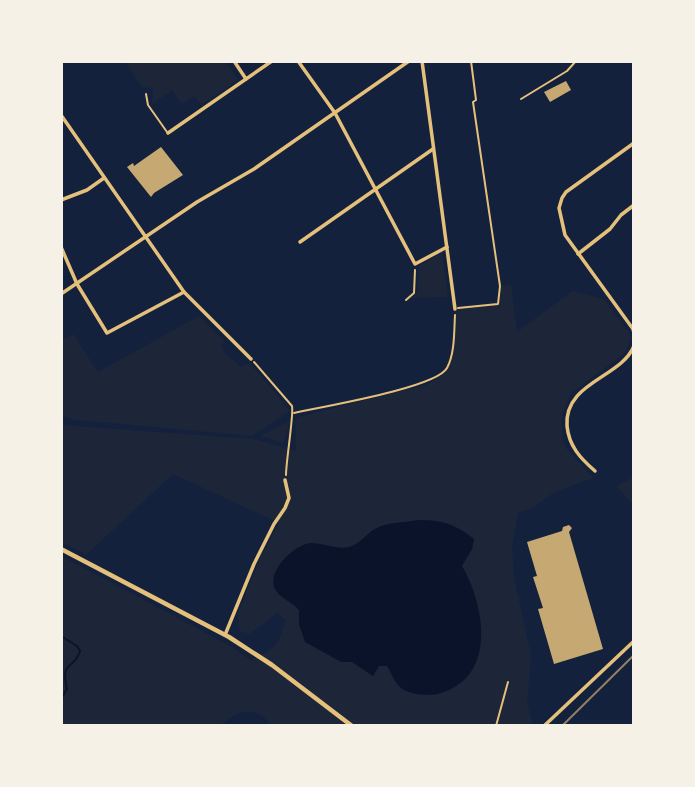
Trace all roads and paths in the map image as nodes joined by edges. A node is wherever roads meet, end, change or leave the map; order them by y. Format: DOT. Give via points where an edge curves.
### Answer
graph roads {
  1 [pos="234,61"];
  2 [pos="272,61"];
  3 [pos="298,61"];
  4 [pos="409,61"];
  5 [pos="422,61"];
  6 [pos="471,61"];
  7 [pos="576,61"];
  8 [pos="246,79"];
  9 [pos="146,94"];
  10 [pos="521,99"];
  11 [pos="335,113"];
  12 [pos="61,115"];
  13 [pos="168,133"];
  14 [pos="634,144"];
  15 [pos="433,149"];
  16 [pos="104,178"];
  17 [pos="377,189"];
  18 [pos="61,200"];
  19 [pos="634,205"];
  20 [pos="146,236"];
  21 [pos="300,242"];
  22 [pos="61,247"];
  23 [pos="447,247"];
  24 [pos="578,254"];
  25 [pos="415,264"];
  26 [pos="77,284"];
  27 [pos="184,292"];
  28 [pos="61,294"];
  29 [pos="406,300"];
  30 [pos="455,309"];
  31 [pos="634,334"];
  32 [pos="634,346"];
  33 [pos="251,359"];
  34 [pos="294,413"];
  35 [pos="595,471"];
  36 [pos="285,480"];
  37 [pos="61,549"];
  38 [pos="225,635"];
  39 [pos="634,641"];
  40 [pos="508,682"];
  41 [pos="352,726"];
  42 [pos="496,726"];
  43 [pos="544,726"];
  1 -- 8 [label="street"];
  2 -- 8 [label="street"];
  3 -- 11 [label="street"];
  4 -- 11 [label="street"];
  5 -- 15 [label="street"];
  6 -- 30 [label="path" via="500,286 498,304"];
  7 -- 10 [label="lane"];
  8 -- 13 [label="street"];
  9 -- 13 [label="lane" via="148,105"];
  11 -- 17 [label="street"];
  11 -- 20 [label="street"];
  12 -- 16 [label="street"];
  14 -- 24 [label="street" via="562,198 559,208 565,235"];
  15 -- 17 [label="street"];
  15 -- 23 [label="street"];
  16 -- 18 [label="street"];
  16 -- 20 [label="street"];
  17 -- 21 [label="street"];
  17 -- 25 [label="street"];
  19 -- 24 [label="street"];
  20 -- 26 [label="street"];
  20 -- 27 [label="street"];
  22 -- 26 [label="street"];
  23 -- 25 [label="street"];
  23 -- 30 [label="street"];
  24 -- 31 [label="street"];
  25 -- 29 [label="path" via="414,293"];
  26 -- 27 [label="street" via="107,333"];
  26 -- 28 [label="street"];
  27 -- 33 [label="street"];
  30 -- 34 [label="path" via="452,351 442,375"];
  32 -- 35 [label="street" via="571,404 569,436 575,452"];
  33 -- 34 [label="path"];
  34 -- 36 [label="path"];
  36 -- 38 [label="street" via="289,498 254,564"];
  37 -- 38 [label="street"];
  38 -- 41 [label="street"];
  39 -- 43 [label="street"];
  40 -- 42 [label="lane"];
}
